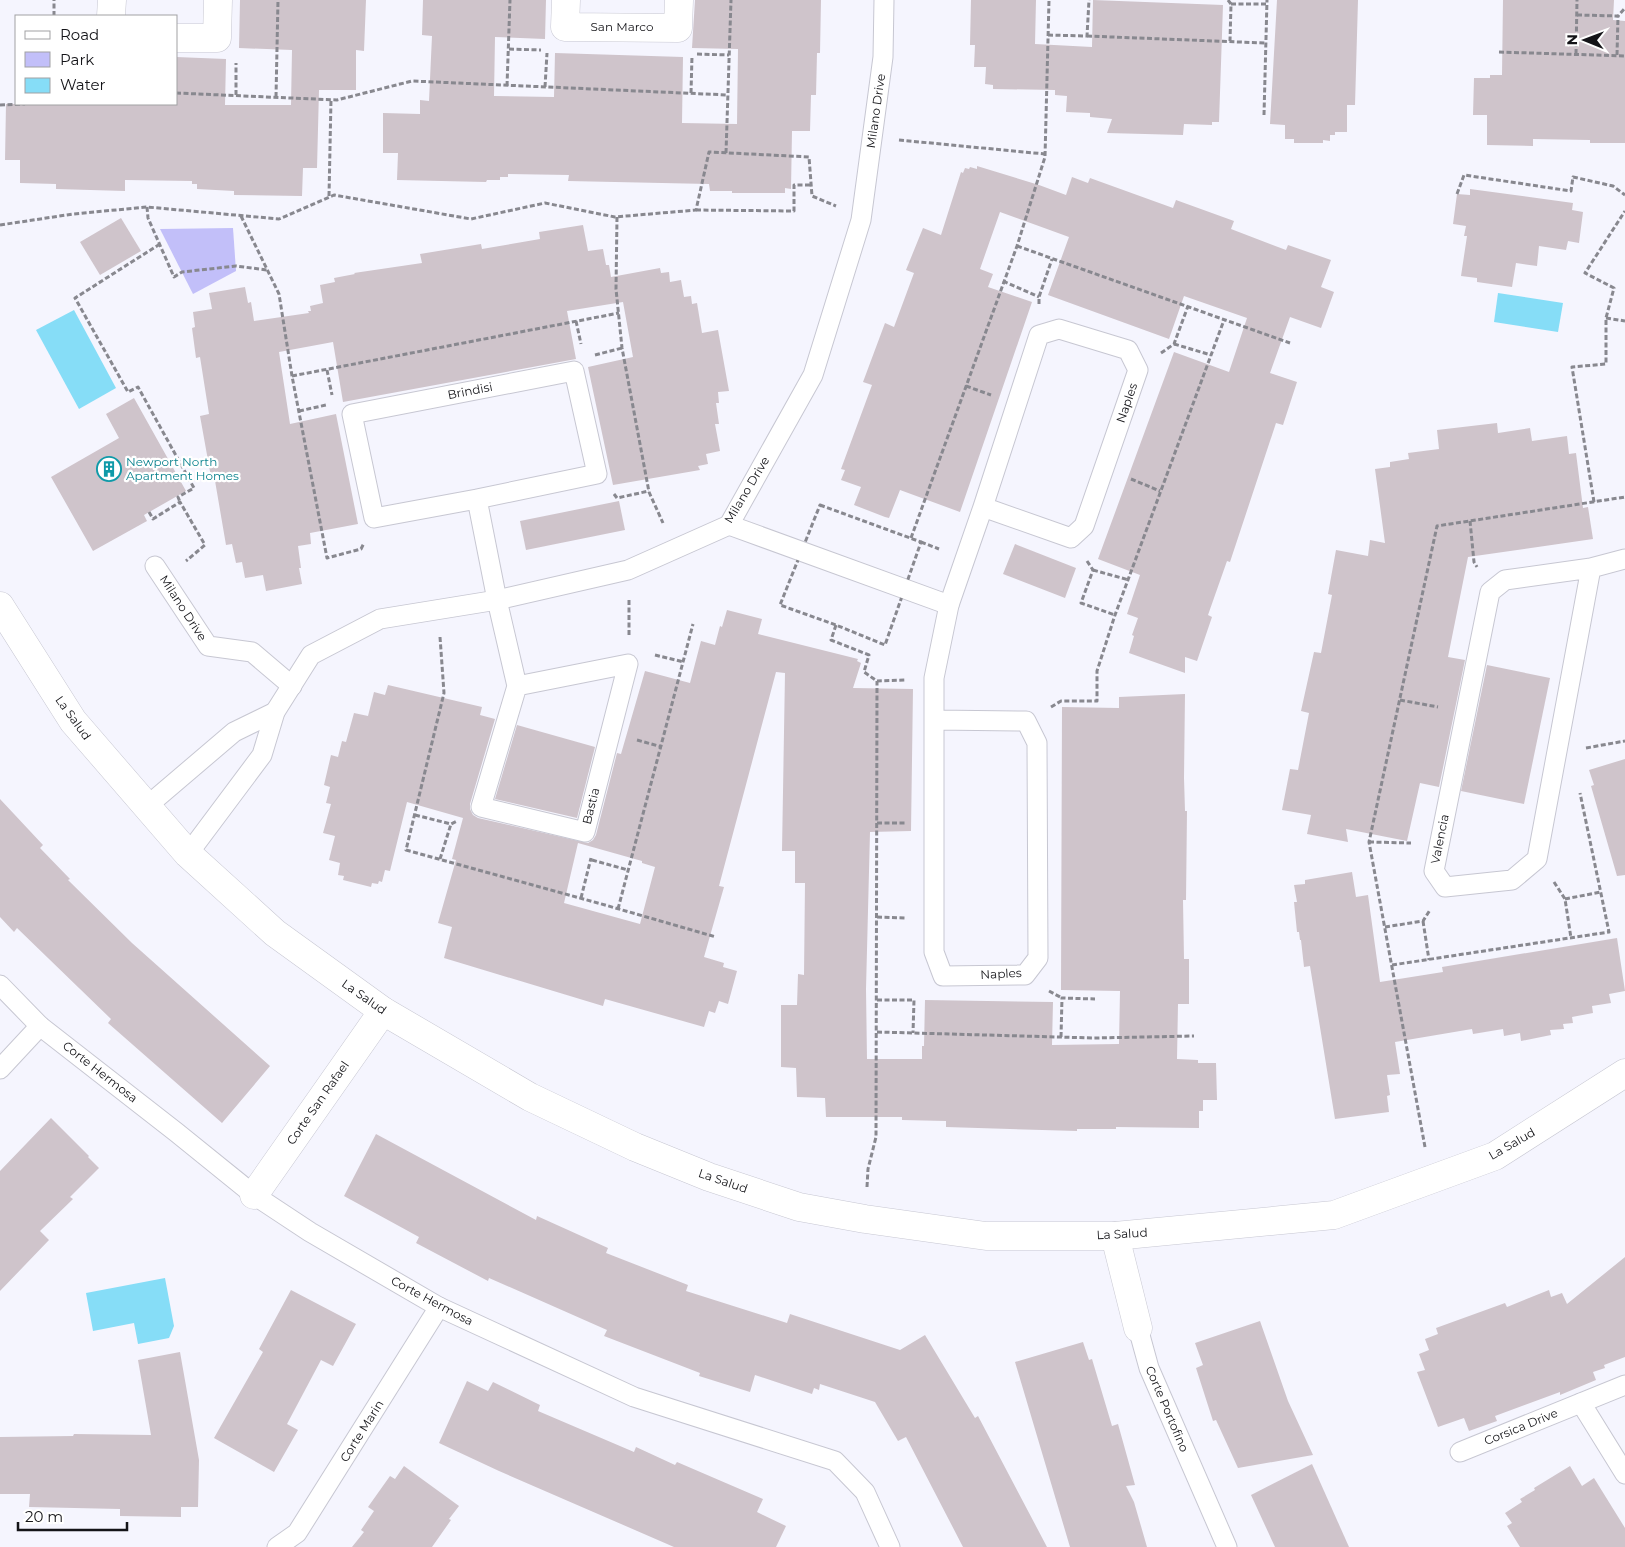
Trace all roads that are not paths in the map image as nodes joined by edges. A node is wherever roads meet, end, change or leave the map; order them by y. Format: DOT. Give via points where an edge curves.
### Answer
graph roads {
  1 [pos="112,0"];
  2 [pos="218,0"];
  3 [pos="566,0"];
  4 [pos="679,0"];
  5 [pos="884,0"];
  6 [pos="111,15"];
  7 [pos="178,38"];
  8 [pos="477,499"];
  9 [pos="983,508"];
  10 [pos="729,525"];
  11 [pos="1625,559"];
  12 [pos="1591,568"];
  13 [pos="159,572"];
  14 [pos="497,600"];
  15 [pos="949,605"];
  16 [pos="0,606"];
  17 [pos="292,686"];
  18 [pos="518,686"];
  19 [pos="275,712"];
  20 [pos="935,720"];
  21 [pos="146,807"];
  22 [pos="188,854"];
  23 [pos="0,985"];
  24 [pos="383,1011"];
  25 [pos="40,1026"];
  26 [pos="0,1069"];
  27 [pos="1625,1073"];
  28 [pos="254,1195"];
  29 [pos="1115,1236"];
  30 [pos="438,1307"];
  31 [pos="1138,1328"];
  32 [pos="1625,1385"];
  33 [pos="1581,1403"];
  34 [pos="1460,1452"];
  35 [pos="1625,1474"];
  36 [pos="277,1547"];
  37 [pos="890,1547"];
  38 [pos="1227,1547"];
  1 -- 6 [label="street"];
  2 -- 7 [label="street" via="217,38"];
  3 -- 4 [label="street, San Marco" via="565,27 668,28 678,28"];
  5 -- 10 [label="lane, Milano Drive" via="883,57 861,218 813,375"];
  8 -- 8 [label="lane, Brindisi" via="596,474 574,371 352,414 374,518"];
  8 -- 14 [label="lane"];
  9 -- 9 [label="lane, Naples" via="1040,335 1059,329 1128,350 1138,370 1084,526 1072,538"];
  9 -- 15 [label="lane, Naples"];
  10 -- 14 [label="lane, Milano Drive" via="628,570"];
  10 -- 15 [label="lane"];
  11 -- 12 [label="lane"];
  12 -- 12 [label="lane, Valencia" via="1505,580 1490,592 1434,871 1445,887 1512,880 1536,859"];
  13 -- 17 [label="lane, Milano Drive" via="208,646 252,652"];
  14 -- 17 [label="lane, Milano Drive" via="380,619 311,655"];
  14 -- 18 [label="lane"];
  15 -- 20 [label="lane, Naples" via="934,678"];
  16 -- 21 [label="street, La Salud" via="73,721"];
  17 -- 19 [label="lane, Milano Drive"];
  18 -- 18 [label="lane, Bastia" via="628,664 585,832 481,807"];
  19 -- 21 [label="lane" via="234,732"];
  19 -- 22 [label="lane, Milano Drive" via="262,756"];
  20 -- 20 [label="lane, Naples" via="1026,721 1037,743 1038,958 1025,975 943,976 934,952"];
  21 -- 22 [label="street, La Salud"];
  22 -- 24 [label="street, La Salud" via="274,933"];
  23 -- 25 [label="lane, Corte Hermosa"];
  24 -- 28 [label="street, Corte San Rafael"];
  24 -- 29 [label="street, La Salud" via="530,1097 709,1177 800,1207 986,1236"];
  25 -- 26 [label="lane"];
  25 -- 28 [label="lane, Corte Hermosa"];
  27 -- 29 [label="street, La Salud" via="1495,1156 1334,1215"];
  28 -- 30 [label="lane, Corte Hermosa"];
  29 -- 31 [label="street, Corte Portofino"];
  30 -- 36 [label="lane, Corte Marin" via="297,1533"];
  30 -- 37 [label="lane, Corte Hermosa" via="634,1397 835,1461 865,1492"];
  31 -- 38 [label="lane, Corte Portofino" via="1149,1368"];
  32 -- 33 [label="lane, Corsica Drive"];
  33 -- 34 [label="lane, Corsica Drive"];
  33 -- 35 [label="lane"];
}
